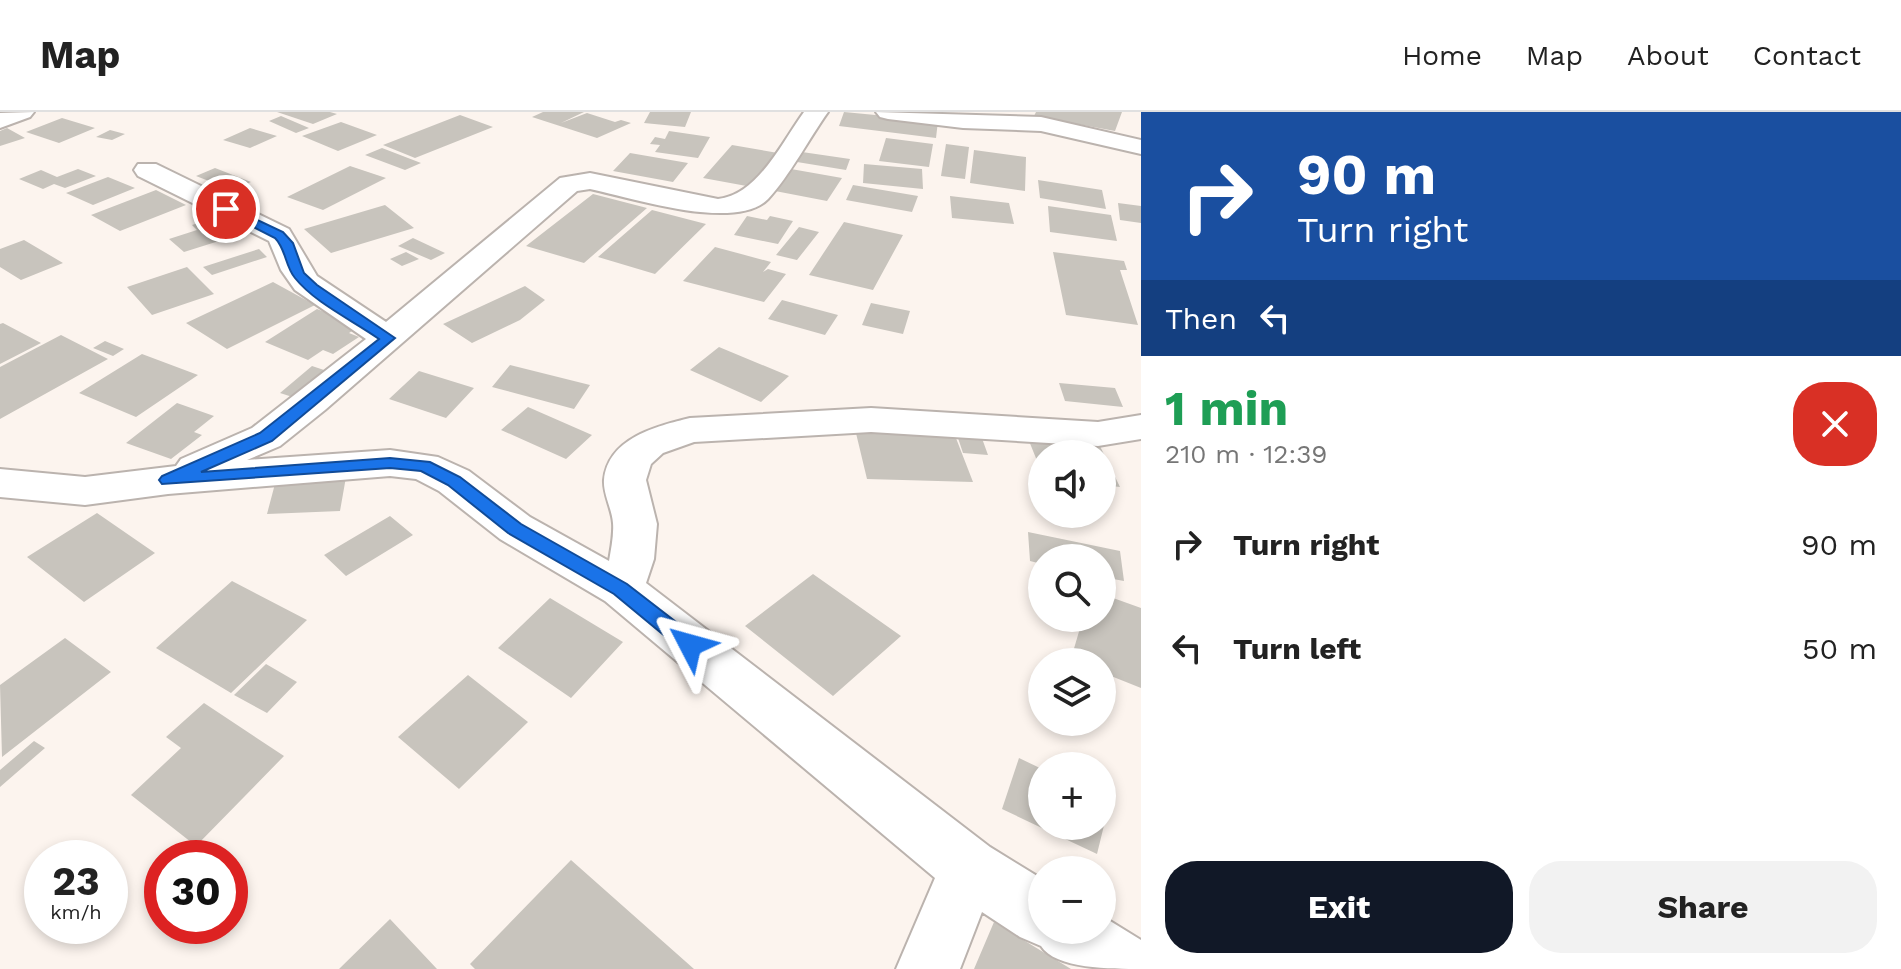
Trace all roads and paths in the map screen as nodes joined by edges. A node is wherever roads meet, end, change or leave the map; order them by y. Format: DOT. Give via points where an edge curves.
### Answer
graph roads {
  1 [pos="22,112"];
  2 [pos="816,112"];
  3 [pos="888,112"];
  4 [pos="0,121"];
  5 [pos="1141,147"];
  6 [pos="147,170"];
  7 [pos="388,338"];
  8 [pos="1141,427"];
  9 [pos="168,480"];
  10 [pos="0,483"];
  11 [pos="621,589"];
  12 [pos="969,868"];
  13 [pos="1028,906"];
  14 [pos="1088,944"];
  15 [pos="928,969"];
  16 [pos="1128,969"];
  1 -- 4 [label="street"];
  2 -- 7 [label="street" via="758,194 739,205 718,207 590,181 569,184"];
  3 -- 5 [label="street" via="1041,124"];
  6 -- 7 [label="street" via="279,235 298,274 312,288"];
  7 -- 9 [label="street" via="266,437"];
  8 -- 11 [label="street" via="1098,434 871,420 690,430 649,444 633,459 625,480 635,524 632,559"];
  9 -- 10 [label="street" via="85,491"];
  9 -- 11 [label="street" via="390,463 424,466 454,481 515,528"];
  11 -- 12 [label="street"];
  12 -- 13 [label="street"];
  12 -- 15 [label="street"];
  14 -- 16 [label="street"];
}
